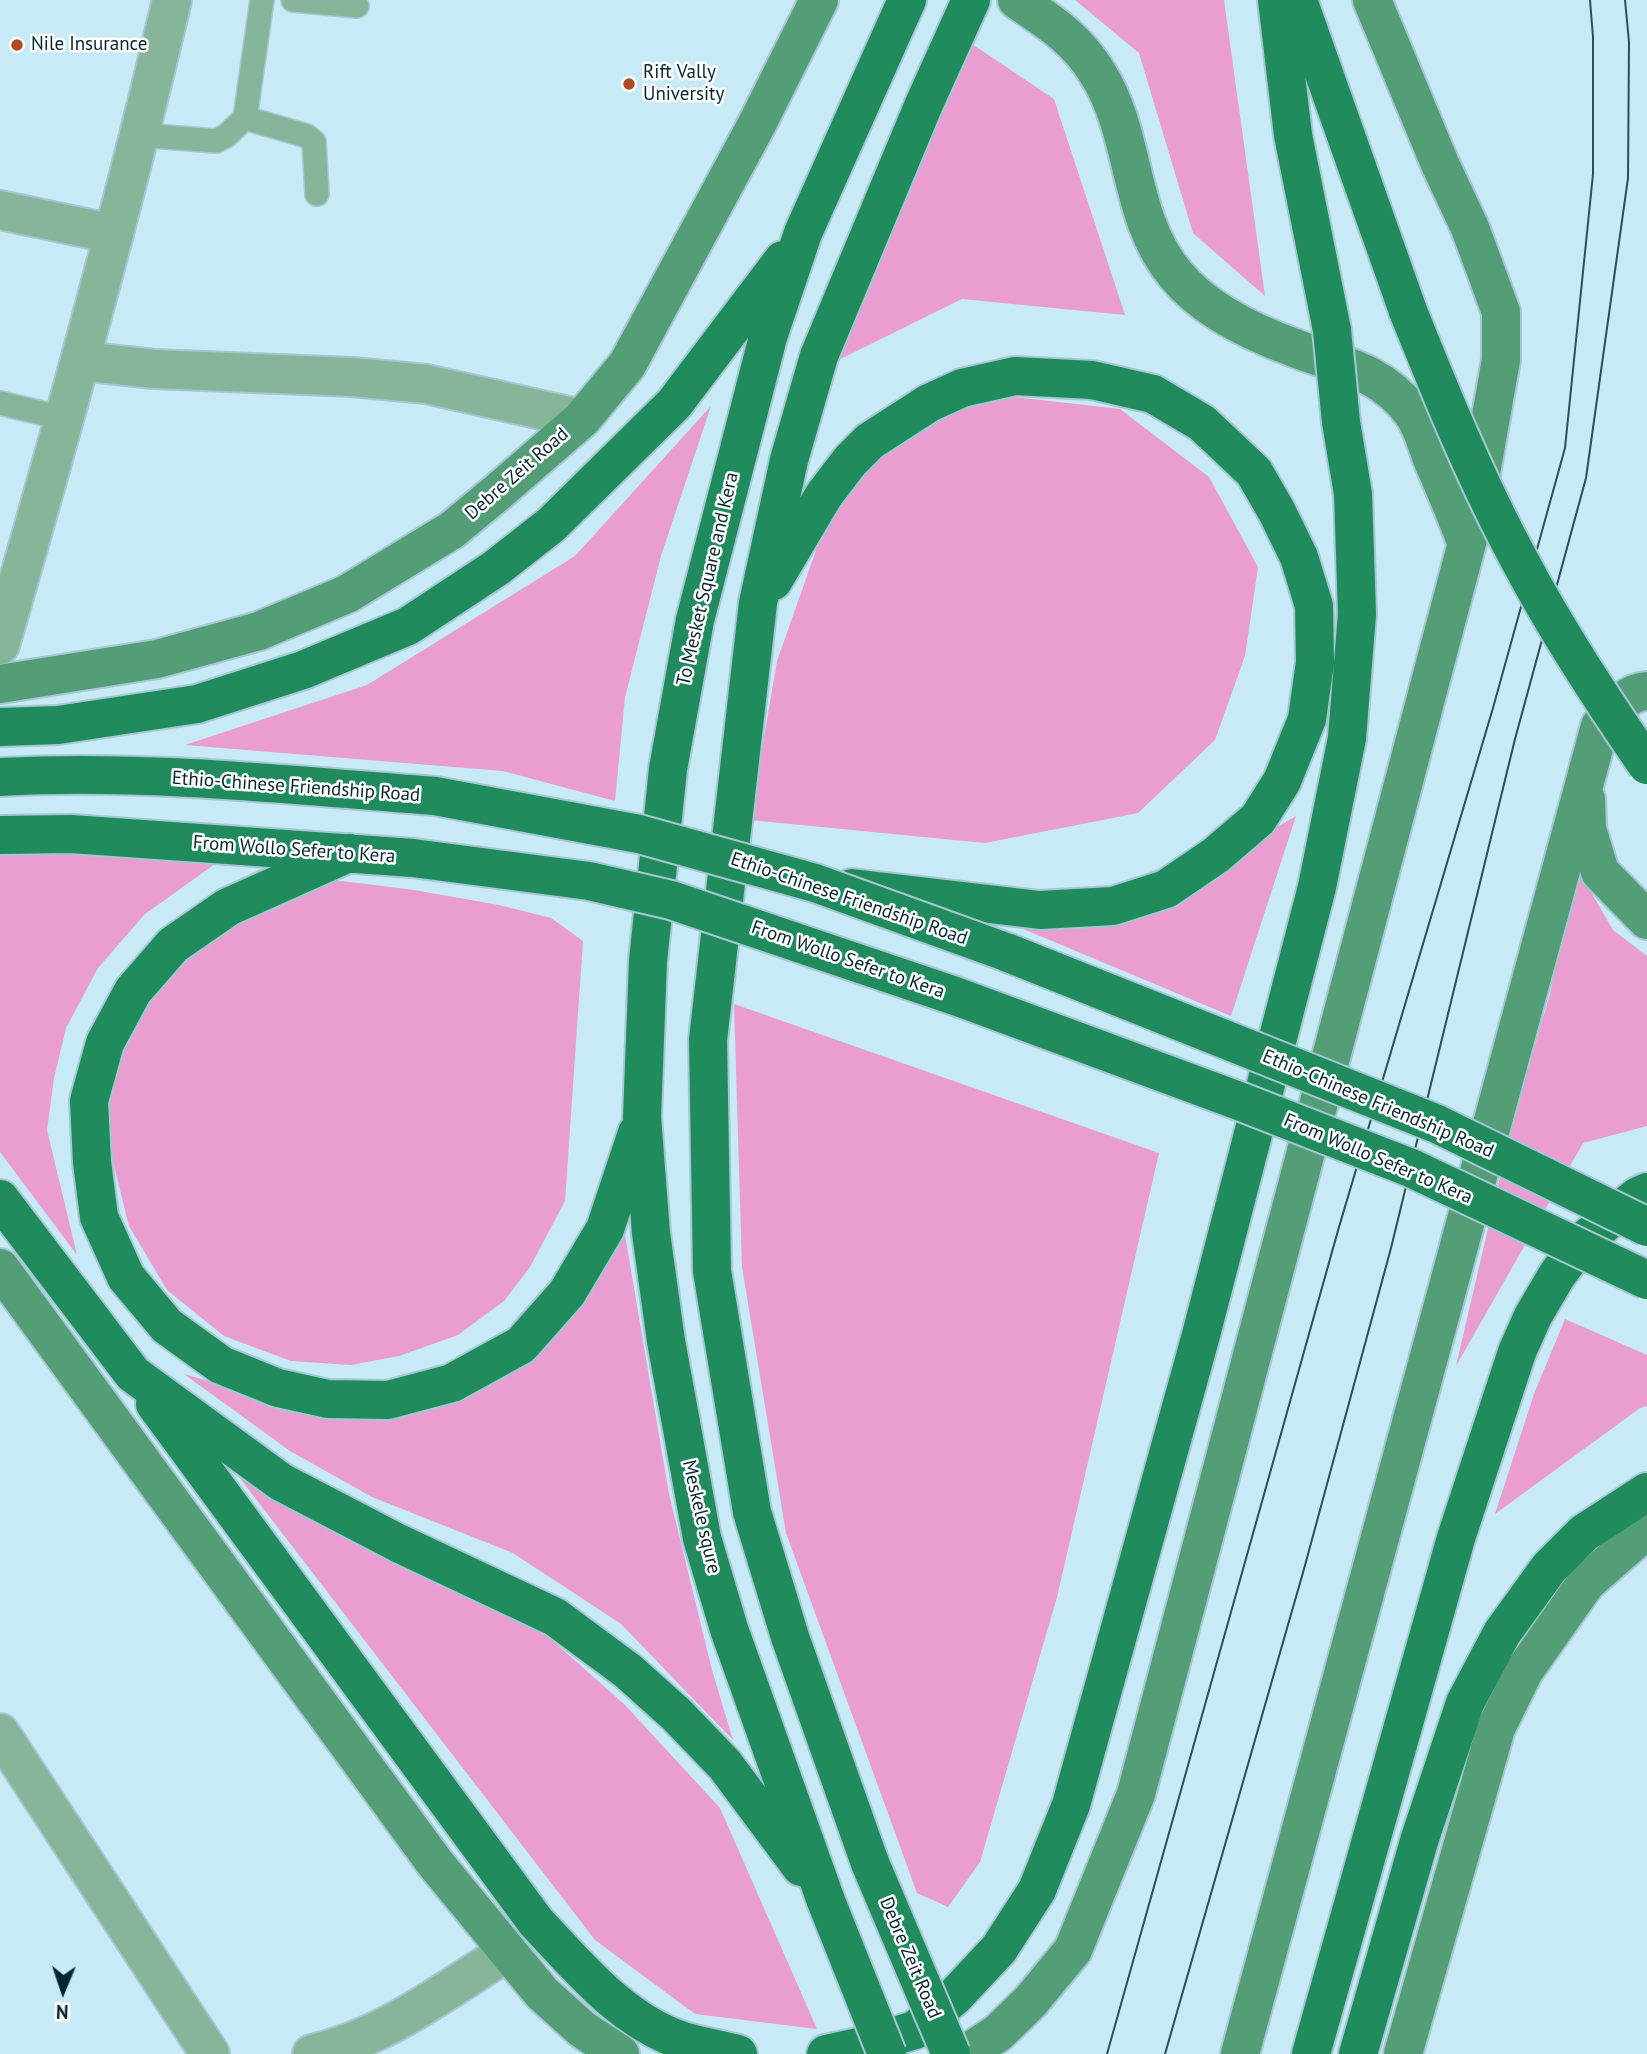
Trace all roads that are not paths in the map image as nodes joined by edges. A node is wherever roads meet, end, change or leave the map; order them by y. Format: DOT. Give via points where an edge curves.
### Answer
graph roads {
  1 [pos="172,0"];
  2 [pos="262,0"];
  3 [pos="293,0"];
  4 [pos="819,0"];
  5 [pos="907,0"];
  6 [pos="971,0"];
  7 [pos="1017,0"];
  8 [pos="1277,0"];
  9 [pos="1298,0"];
  10 [pos="1372,0"];
  11 [pos="357,6"];
  12 [pos="245,118"];
  13 [pos="140,135"];
  14 [pos="317,194"];
  15 [pos="0,210"];
  16 [pos="803,233"];
  17 [pos="114,234"];
  18 [pos="81,361"];
  19 [pos="0,402"];
  20 [pos="66,419"];
  21 [pos="582,419"];
  22 [pos="1466,542"];
  23 [pos="758,603"];
  24 [pos="0,645"];
  25 [pos="0,684"];
  26 [pos="1647,691"];
  27 [pos="0,727"];
  28 [pos="1647,765"];
  29 [pos="0,777"];
  30 [pos="1585,779"];
  31 [pos="0,835"];
  32 [pos="349,853"];
  33 [pos="816,883"];
  34 [pos="1647,920"];
  35 [pos="642,1117"];
  36 [pos="1647,1192"];
  37 [pos="0,1199"];
  38 [pos="1647,1227"];
  39 [pos="0,1268"];
  40 [pos="1647,1280"];
  41 [pos="133,1374"];
  42 [pos="1647,1492"];
  43 [pos="1647,1534"];
  44 [pos="0,1733"];
  45 [pos="826,1901"];
  46 [pos="507,1952"];
  47 [pos="210,2054"];
  48 [pos="312,2054"];
  49 [pos="620,2054"];
  50 [pos="738,2054"];
  51 [pos="825,2054"];
  52 [pos="887,2054"];
  53 [pos="951,2054"];
  54 [pos="966,2054"];
  55 [pos="1240,2054"];
  56 [pos="1311,2054"];
  57 [pos="1358,2054"];
  58 [pos="1403,2054"];
  1 -- 13 [label="street"];
  2 -- 12 [label="lane"];
  3 -- 11 [label="lane"];
  4 -- 21 [label="main road, Debre Zeit Road" via="627,365"];
  5 -- 16 [label="main road, To Mesket Square and Kera"];
  6 -- 23 [label="main road, Debre Zeit Road" via="819,356 789,460"];
  7 -- 22 [label="main road" via="1064,32 1098,74 1117,114 1150,234 1175,274 1196,295 1231,318 1291,347 1349,365 1397,394 1413,412 1425,437"];
  8 -- 51 [label="main road, bridge" via="1293,135 1332,330 1353,494 1357,614 1346,738 1317,887 1201,1335 1071,1805 1037,1890 999,1949 915,2031"];
  9 -- 28 [label="main road, bridge" via="1451,419 1521,562 1600,696"];
  10 -- 22 [label="main road" via="1501,312 1501,360"];
  12 -- 13 [label="lane" via="216,141"];
  12 -- 14 [label="lane" via="314,142"];
  13 -- 17 [label="street"];
  15 -- 17 [label="street"];
  16 -- 27 [label="main road" via="674,404 551,525 408,626 303,670 197,704 58,725"];
  16 -- 35 [label="main road, To Mesket Square and Kera" via="768,337 695,620 668,769 648,961"];
  17 -- 18 [label="street"];
  18 -- 20 [label="street"];
  18 -- 21 [label="street" via="426,384"];
  19 -- 20 [label="lane"];
  20 -- 24 [label="street"];
  21 -- 25 [label="main road, Debre Zeit Road" via="452,530 347,594 259,631 157,659"];
  22 -- 54 [label="main road" via="1136,1794 1073,1950 1014,2018"];
  23 -- 33 [label="main road, bridge" via="824,495 870,441 962,388 1015,376 1092,380 1153,394 1202,423 1254,472 1299,557 1314,606 1315,662 1307,719 1282,781 1258,819 1166,889 1113,906 1040,910"];
  23 -- 53 [label="main road, Debre Zeit Road, bridge" via="708,1040 712,1271 752,1512 790,1637 870,1863"];
  26 -- 30 [label="main road" via="1624,699 1600,726"];
  29 -- 33 [label="main road, Ethio-Chinese Friendship Road, bridge" via="57,774 241,781 435,796 639,834"];
  30 -- 34 [label="main road" via="1587,829 1600,872"];
  30 -- 55 [label="main road"];
  31 -- 32 [label="main road, From Wollo Sefer to Kera" via="71,834"];
  32 -- 35 [label="main road" via="228,907 173,945 133,991 105,1043 89,1101 99,1217 126,1277 167,1326 222,1365 278,1388 328,1399 388,1400 452,1383 521,1345 566,1293 605,1229"];
  32 -- 40 [label="main road, From Wollo Sefer to Kera, bridge" via="589,881 671,900 957,996 1240,1101 1411,1168"];
  33 -- 38 [label="main road, Ethio-Chinese Friendship Road, bridge" via="1006,952 1437,1124"];
  35 -- 45 [label="main road, Meskele squre" via="656,1282 702,1538 729,1629"];
  36 -- 56 [label="main road" via="1582,1242 1556,1275 1517,1352 1456,1538"];
  37 -- 41 [label="main road"];
  39 -- 46 [label="main road" via="435,1863"];
  41 -- 45 [label="main road" via="281,1482 555,1618 628,1671 724,1765"];
  41 -- 50 [label="main road" via="536,1922 631,2015 679,2040"];
  42 -- 57 [label="main road" via="1584,1532 1549,1568 1502,1633 1465,1703 1420,1838"];
  43 -- 58 [label="main road" via="1587,1583 1524,1671 1496,1728"];
  44 -- 47 [label="street"];
  45 -- 52 [label="main road, bridge"];
  46 -- 48 [label="street" via="400,2020 339,2048"];
  46 -- 49 [label="main road" via="542,1993 582,2029"];
}
